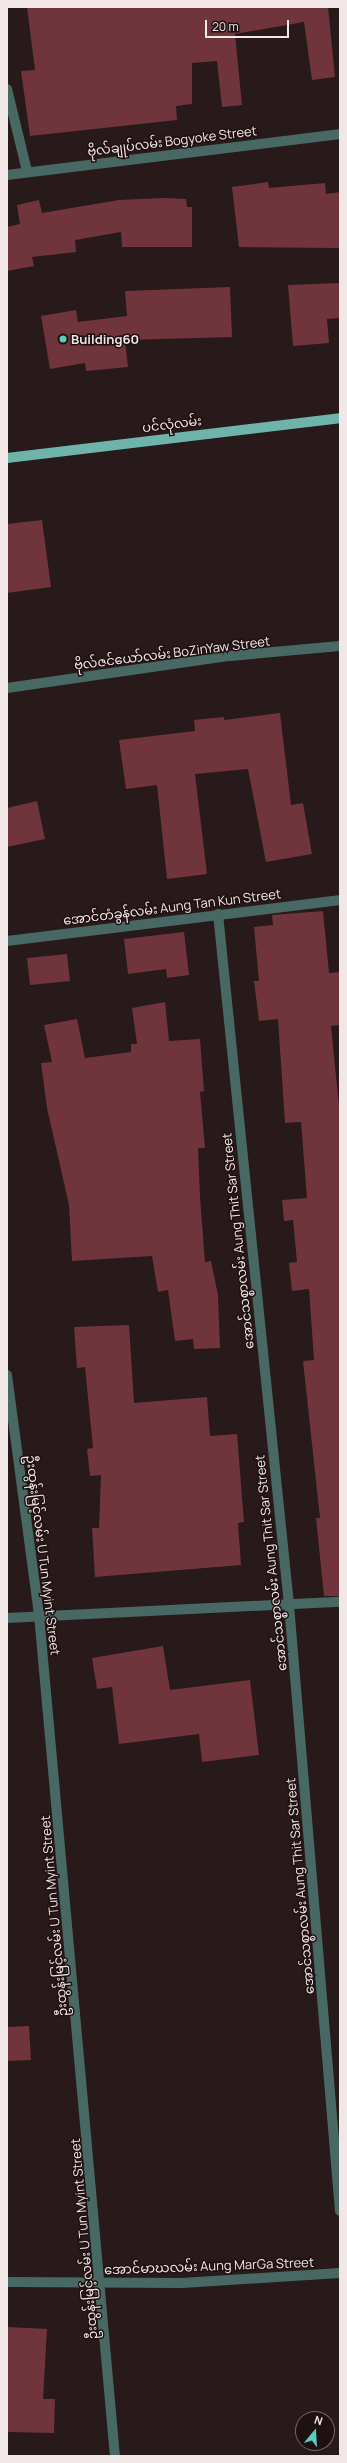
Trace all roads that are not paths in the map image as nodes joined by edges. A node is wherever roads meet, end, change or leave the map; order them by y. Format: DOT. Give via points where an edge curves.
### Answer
graph roads {
  1 [pos="7,89"];
  2 [pos="340,134"];
  3 [pos="27,172"];
  4 [pos="7,175"];
  5 [pos="340,418"];
  6 [pos="7,458"];
  7 [pos="340,646"];
  8 [pos="7,688"];
  9 [pos="340,900"];
  10 [pos="218,914"];
  11 [pos="7,941"];
  12 [pos="7,1375"];
  13 [pos="340,1602"];
  14 [pos="289,1605"];
  15 [pos="39,1615"];
  16 [pos="7,1618"];
  17 [pos="340,2211"];
  18 [pos="340,2273"];
  19 [pos="7,2282"];
  20 [pos="101,2283"];
  21 [pos="115,2456"];
  1 -- 3 [label="street"];
  2 -- 3 [label="street, ဗိုလ်ချုပ်လမ်း Bogyoke Street"];
  3 -- 4 [label="street, ဗိုလ်ချုပ်လမ်း Bogyoke Street"];
  5 -- 6 [label="main road, ပင်လုံလမ်း"];
  7 -- 8 [label="street, ဗိုလ်ဇင်ယော်လမ်း BoZinYaw Street" via="230,656"];
  9 -- 10 [label="street, အောင်တံခွန်လမ်း Aung Tan Kun Street"];
  10 -- 11 [label="street, အောင်တံခွန်လမ်း Aung Tan Kun Street"];
  10 -- 14 [label="street, အောင်သစ္စာလမ်း Aung Thit Sar Street"];
  12 -- 15 [label="street, ဦးထွန်းမြင့်လမ်း U Tun Myint Street"];
  13 -- 14 [label="street"];
  14 -- 15 [label="street"];
  14 -- 17 [label="street, အောင်သစ္စာလမ်း Aung Thit Sar Street"];
  15 -- 16 [label="street"];
  15 -- 20 [label="street, ဦးထွန်းမြင့်လမ်း U Tun Myint Street"];
  18 -- 20 [label="street, အောင်မာဃလမ်း Aung MarGa Street" via="182,2283"];
  19 -- 20 [label="street, အောင်မာဃလမ်း Aung MarGa Street"];
  20 -- 21 [label="street, ဦးထွန်းမြင့်လမ်း U Tun Myint Street"];
}
